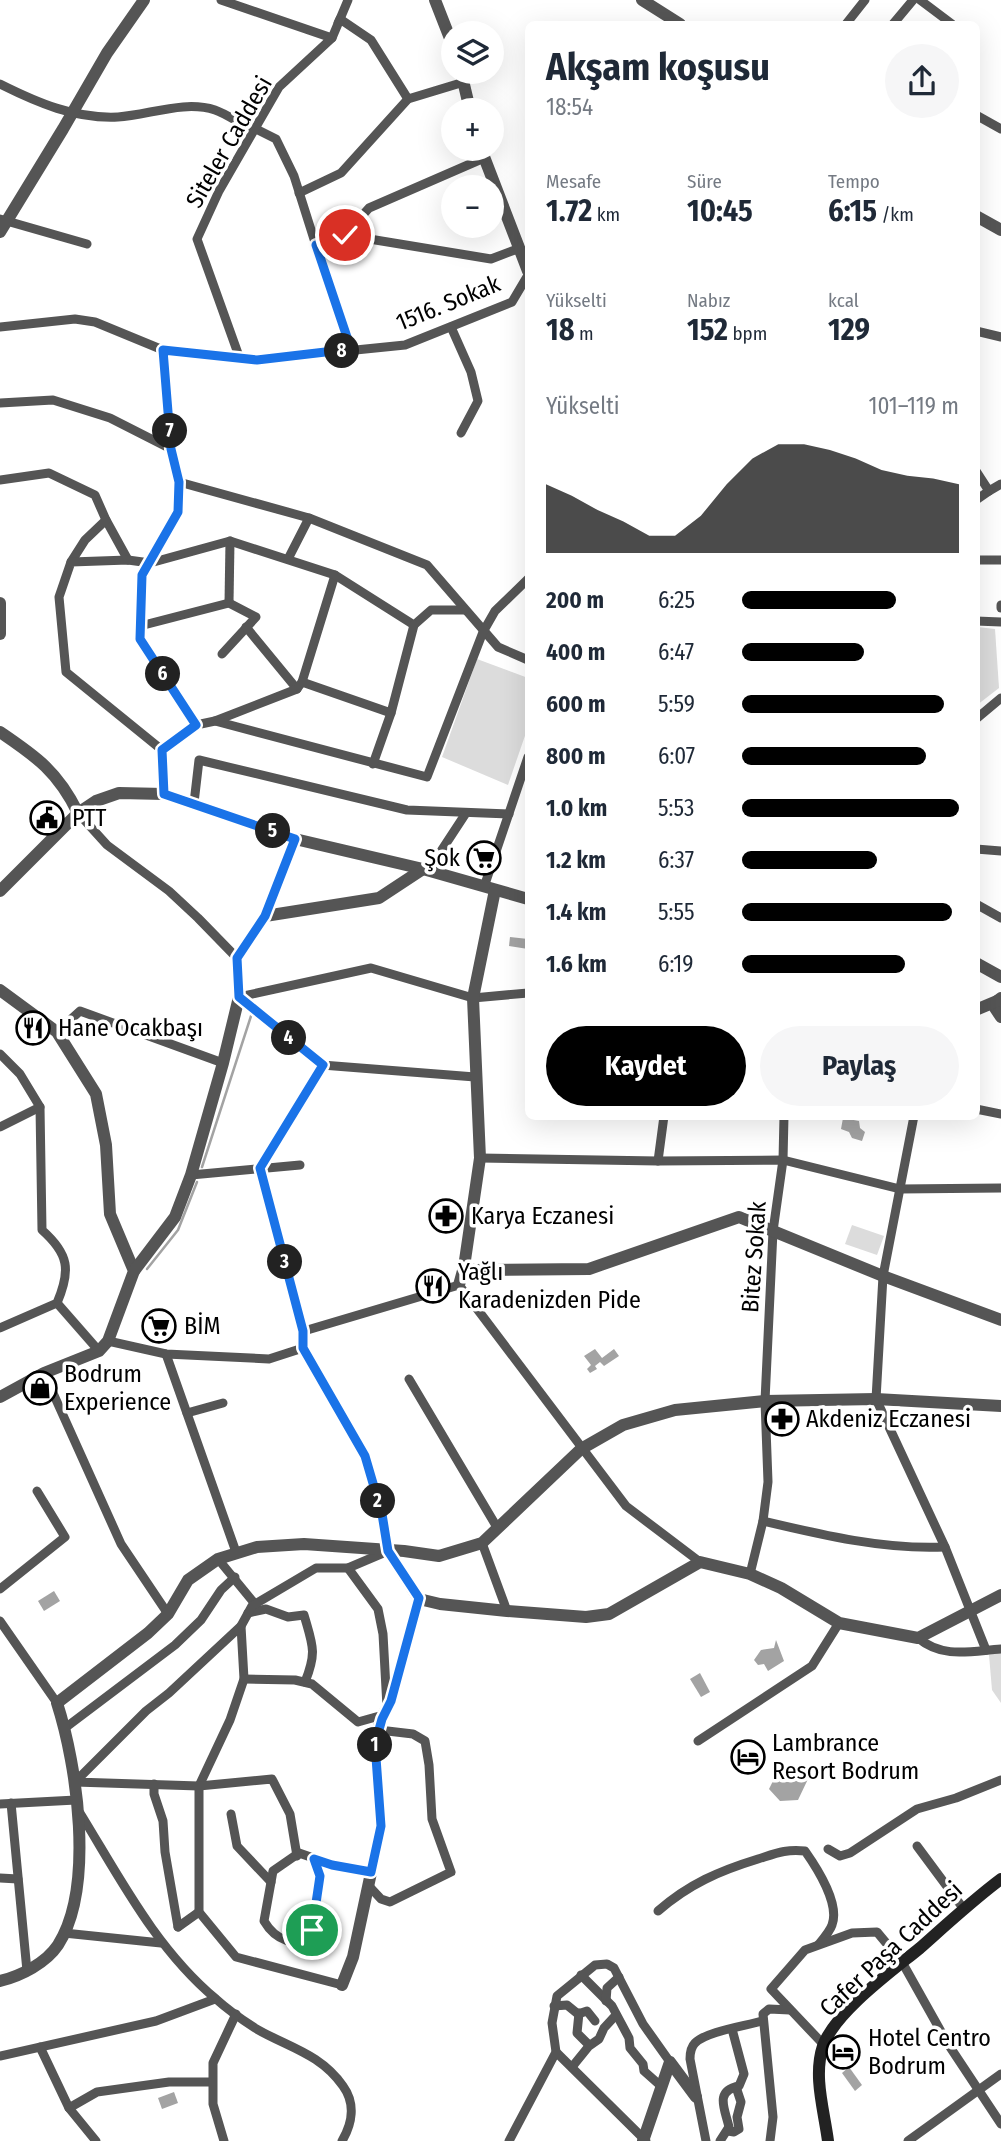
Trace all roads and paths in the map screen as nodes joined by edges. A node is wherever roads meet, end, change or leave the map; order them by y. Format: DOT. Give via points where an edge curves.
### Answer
graph roads {
  1 [pos="144,0"];
  2 [pos="221,0"];
  3 [pos="348,0"];
  4 [pos="435,0"];
  5 [pos="642,0"];
  6 [pos="913,0"];
  7 [pos="920,0"];
  8 [pos="862,1"];
  9 [pos="238,3"];
  10 [pos="443,21"];
  11 [pos="675,21"];
  12 [pos="848,21"];
  13 [pos="896,21"];
  14 [pos="948,21"];
  15 [pos="332,38"];
  16 [pos="0,84"];
  17 [pos="446,84"];
  18 [pos="408,99"];
  19 [pos="72,114"];
  20 [pos="980,117"];
  21 [pos="253,129"];
  22 [pos="1001,130"];
  23 [pos="466,161"];
  24 [pos="486,161"];
  25 [pos="299,193"];
  26 [pos="980,218"];
  27 [pos="2,224"];
  28 [pos="1001,230"];
  29 [pos="345,235"];
  30 [pos="87,244"];
  31 [pos="316,245"];
  32 [pos="524,254"];
  33 [pos="525,278"];
  34 [pos="0,327"];
  35 [pos="451,327"];
  36 [pos="980,332"];
  37 [pos="1001,337"];
  38 [pos="351,349"];
  39 [pos="163,350"];
  40 [pos="240,359"];
  41 [pos="489,400"];
  42 [pos="478,401"];
  43 [pos="0,403"];
  44 [pos="461,433"];
  45 [pos="171,449"];
  46 [pos="980,477"];
  47 [pos="0,480"];
  48 [pos="179,482"];
  49 [pos="1001,484"];
  50 [pos="989,491"];
  51 [pos="980,497"];
  52 [pos="309,518"];
  53 [pos="106,520"];
  54 [pos="230,541"];
  55 [pos="288,559"];
  56 [pos="128,560"];
  57 [pos="980,560"];
  58 [pos="1001,561"];
  59 [pos="71,562"];
  60 [pos="150,563"];
  61 [pos="335,575"];
  62 [pos="525,582"];
  63 [pos="0,603"];
  64 [pos="229,603"];
  65 [pos="464,610"];
  66 [pos="980,621"];
  67 [pos="1001,622"];
  68 [pos="414,625"];
  69 [pos="141,626"];
  70 [pos="246,627"];
  71 [pos="483,632"];
  72 [pos="0,634"];
  73 [pos="222,653"];
  74 [pos="525,659"];
  75 [pos="300,685"];
  76 [pos="1001,698"];
  77 [pos="391,713"];
  78 [pos="980,716"];
  79 [pos="215,720"];
  80 [pos="196,725"];
  81 [pos="0,732"];
  82 [pos="162,750"];
  83 [pos="373,764"];
  84 [pos="525,766"];
  85 [pos="164,794"];
  86 [pos="194,803"];
  87 [pos="78,813"];
  88 [pos="466,813"];
  89 [pos="509,814"];
  90 [pos="295,839"];
  91 [pos="980,849"];
  92 [pos="1001,851"];
  93 [pos="425,870"];
  94 [pos="489,889"];
  95 [pos="0,891"];
  96 [pos="525,898"];
  97 [pos="980,906"];
  98 [pos="265,916"];
  99 [pos="1001,918"];
  100 [pos="237,958"];
  101 [pos="980,965"];
  102 [pos="1001,977"];
  103 [pos="0,990"];
  104 [pos="525,993"];
  105 [pos="239,997"];
  106 [pos="473,998"];
  107 [pos="999,1004"];
  108 [pos="980,1008"];
  109 [pos="57,1032"];
  110 [pos="0,1054"];
  111 [pos="223,1063"];
  112 [pos="323,1065"];
  113 [pos="475,1077"];
  114 [pos="40,1107"];
  115 [pos="980,1110"];
  116 [pos="1001,1114"];
  117 [pos="663,1120"];
  118 [pos="784,1120"];
  119 [pos="913,1120"];
  120 [pos="0,1127"];
  121 [pos="480,1157"];
  122 [pos="783,1160"];
  123 [pos="658,1161"];
  124 [pos="300,1165"];
  125 [pos="260,1168"];
  126 [pos="191,1175"];
  127 [pos="1001,1188"];
  128 [pos="900,1189"];
  129 [pos="773,1231"];
  130 [pos="464,1267"];
  131 [pos="134,1271"];
  132 [pos="883,1276"];
  133 [pos="459,1285"];
  134 [pos="57,1303"];
  135 [pos="1001,1320"];
  136 [pos="0,1328"];
  137 [pos="303,1331"];
  138 [pos="108,1341"];
  139 [pos="303,1348"];
  140 [pos="99,1352"];
  141 [pos="166,1354"];
  142 [pos="44,1373"];
  143 [pos="409,1379"];
  144 [pos="0,1397"];
  145 [pos="876,1399"];
  146 [pos="765,1401"];
  147 [pos="223,1403"];
  148 [pos="1001,1406"];
  149 [pos="187,1413"];
  150 [pos="581,1448"];
  151 [pos="37,1491"];
  152 [pos="763,1521"];
  153 [pos="498,1529"];
  154 [pos="482,1543"];
  155 [pos="945,1547"];
  156 [pos="388,1551"];
  157 [pos="236,1552"];
  158 [pos="218,1559"];
  159 [pos="700,1562"];
  160 [pos="348,1568"];
  161 [pos="750,1574"];
  162 [pos="234,1577"];
  163 [pos="0,1589"];
  164 [pos="1001,1595"];
  165 [pos="419,1598"];
  166 [pos="256,1604"];
  167 [pos="970,1610"];
  168 [pos="507,1612"];
  169 [pos="248,1613"];
  170 [pos="168,1614"];
  171 [pos="0,1621"];
  172 [pos="839,1623"];
  173 [pos="241,1626"];
  174 [pos="918,1638"];
  175 [pos="1001,1649"];
  176 [pos="986,1650"];
  177 [pos="244,1679"];
  178 [pos="304,1682"];
  179 [pos="57,1703"];
  180 [pos="385,1712"];
  181 [pos="65,1728"];
  182 [pos="379,1730"];
  183 [pos="698,1741"];
  184 [pos="1001,1780"];
  185 [pos="75,1782"];
  186 [pos="154,1784"];
  187 [pos="199,1786"];
  188 [pos="11,1803"];
  189 [pos="0,1804"];
  190 [pos="76,1804"];
  191 [pos="231,1814"];
  192 [pos="917,1846"];
  193 [pos="828,1849"];
  194 [pos="297,1856"];
  195 [pos="314,1859"];
  196 [pos="0,1878"];
  197 [pos="370,1878"];
  198 [pos="1001,1878"];
  199 [pos="18,1879"];
  200 [pos="271,1882"];
  201 [pos="963,1908"];
  202 [pos="658,1911"];
  203 [pos="198,1912"];
  204 [pos="64,1933"];
  205 [pos="161,1943"];
  206 [pos="818,1945"];
  207 [pos="902,1962"];
  208 [pos="27,1972"];
  209 [pos="581,1975"];
  210 [pos="619,1977"];
  211 [pos="0,1981"];
  212 [pos="342,1985"];
  213 [pos="215,1999"];
  214 [pos="606,2001"];
  215 [pos="554,2006"];
  216 [pos="790,2010"];
  217 [pos="579,2013"];
  218 [pos="236,2014"];
  219 [pos="616,2014"];
  220 [pos="595,2021"];
  221 [pos="762,2021"];
  222 [pos="643,2024"];
  223 [pos="732,2029"];
  224 [pos="629,2038"];
  225 [pos="589,2045"];
  226 [pos="824,2045"];
  227 [pos="40,2047"];
  228 [pos="556,2052"];
  229 [pos="0,2056"];
  230 [pos="670,2062"];
  231 [pos="572,2067"];
  232 [pos="1001,2074"];
  233 [pos="211,2082"];
  234 [pos="662,2087"];
  235 [pos="736,2087"];
  236 [pos="979,2091"];
  237 [pos="696,2098"];
  238 [pos="69,2108"];
  239 [pos="1001,2124"];
  240 [pos="728,2131"];
  241 [pos="644,2140"];
  242 [pos="96,2141"];
  243 [pos="224,2141"];
  244 [pos="342,2141"];
  245 [pos="509,2141"];
  246 [pos="706,2141"];
  247 [pos="720,2141"];
  248 [pos="770,2141"];
  249 [pos="828,2141"];
  250 [pos="908,2141"];
  1 -- 19 [label="street"];
  2 -- 9 [label="street"];
  3 -- 15 [label="street, Siteler Caddesi"];
  4 -- 10 [label="street"];
  5 -- 11 [label="street"];
  6 -- 13 [label="street"];
  7 -- 14 [label="street"];
  8 -- 12 [label="street"];
  9 -- 15 [label="street"];
  15 -- 18 [label="street" via="340,19 371,40"];
  15 -- 21 [label="street, Siteler Caddesi" via="279,87"];
  16 -- 19 [label="street"];
  17 -- 18 [label="street"];
  18 -- 25 [label="street" via="341,173"];
  19 -- 21 [label="street" via="118,117 180,107 214,109"];
  19 -- 27 [label="street"];
  20 -- 22 [label="street"];
  21 -- 25 [label="street" via="276,139"];
  21 -- 40 [label="street, Siteler Caddesi" via="197,239"];
  23 -- 29 [label="street" via="369,208"];
  24 -- 32 [label="street"];
  25 -- 31 [label="street"];
  26 -- 28 [label="street"];
  27 -- 30 [label="street"];
  29 -- 31 [label="street"];
  29 -- 32 [label="street" via="491,259"];
  31 -- 38 [label="street"];
  33 -- 35 [label="street, 1516. Sokak" via="512,302"];
  34 -- 39 [label="street, 1516. Sokak" via="75,319 95,322"];
  35 -- 38 [label="street, 1516. Sokak" via="405,345"];
  35 -- 42 [label="street"];
  36 -- 37 [label="street"];
  38 -- 40 [label="street, 1516. Sokak"];
  39 -- 40 [label="street, 1516. Sokak"];
  39 -- 45 [label="street"];
  41 -- 42 [label="street"];
  42 -- 44 [label="street"];
  43 -- 45 [label="street" via="53,400 110,418"];
  45 -- 48 [label="street"];
  46 -- 50 [label="street"];
  47 -- 53 [label="street" via="49,473 95,495"];
  48 -- 52 [label="street"];
  48 -- 60 [label="street" via="178,512"];
  49 -- 50 [label="street"];
  50 -- 51 [label="street"];
  52 -- 55 [label="street"];
  52 -- 65 [label="street" via="427,565"];
  53 -- 56 [label="street"];
  53 -- 59 [label="street"];
  54 -- 55 [label="street"];
  54 -- 60 [label="street"];
  54 -- 64 [label="street"];
  55 -- 61 [label="street"];
  56 -- 59 [label="street"];
  56 -- 60 [label="street"];
  57 -- 58 [label="street"];
  59 -- 82 [label="street" via="59,597 66,672"];
  60 -- 69 [label="street" via="142,575"];
  61 -- 68 [label="street"];
  61 -- 75 [label="street"];
  62 -- 71 [label="street" via="495,611"];
  63 -- 72 [label="street"];
  64 -- 69 [label="street"];
  64 -- 70 [label="street" via="256,617"];
  65 -- 68 [label="street" via="431,610"];
  65 -- 71 [label="street"];
  66 -- 67 [label="street"];
  68 -- 77 [label="street"];
  69 -- 80 [label="street" via="140,639"];
  70 -- 73 [label="street"];
  70 -- 75 [label="street"];
  71 -- 74 [label="street" via="498,647"];
  71 -- 83 [label="street" via="427,777"];
  75 -- 77 [label="street"];
  75 -- 79 [label="street"];
  76 -- 78 [label="street"];
  77 -- 83 [label="street"];
  79 -- 80 [label="street"];
  79 -- 83 [label="street"];
  80 -- 82 [label="street"];
  81 -- 87 [label="street" via="36,756 64,785"];
  82 -- 85 [label="street"];
  84 -- 89 [label="street"];
  85 -- 86 [label="street"];
  85 -- 87 [label="street" via="119,793"];
  86 -- 88 [label="street" via="200,760 407,810"];
  86 -- 90 [label="street"];
  87 -- 95 [label="street"];
  87 -- 100 [label="street" via="107,845 169,891"];
  88 -- 89 [label="street"];
  88 -- 93 [label="street"];
  89 -- 94 [label="street"];
  90 -- 93 [label="street"];
  90 -- 98 [label="street"];
  91 -- 92 [label="street"];
  93 -- 94 [label="street"];
  93 -- 98 [label="street" via="379,898"];
  94 -- 96 [label="street"];
  94 -- 106 [label="street"];
  97 -- 99 [label="street"];
  98 -- 100 [label="street"];
  100 -- 105 [label="street"];
  101 -- 102 [label="street"];
  103 -- 109 [label="street"];
  104 -- 106 [label="street"];
  105 -- 106 [label="street" via="371,968"];
  105 -- 111 [label="street"];
  105 -- 112 [label="street"];
  106 -- 113 [label="street"];
  107 -- 108 [label="street"];
  109 -- 111 [label="street" via="80,1011"];
  109 -- 131 [label="street" via="96,1094 106,1145 110,1214"];
  110 -- 114 [label="street" via="20,1074"];
  111 -- 126 [label="street"];
  112 -- 113 [label="street"];
  112 -- 125 [label="street"];
  113 -- 121 [label="street"];
  114 -- 120 [label="street"];
  114 -- 134 [label="street" via="42,1230 55,1241 66,1262 65,1284"];
  115 -- 116 [label="street"];
  117 -- 123 [label="street"];
  118 -- 122 [label="street, Bitez Sokak"];
  119 -- 128 [label="street"];
  121 -- 123 [label="street"];
  121 -- 130 [label="street"];
  122 -- 123 [label="street"];
  122 -- 128 [label="street"];
  122 -- 129 [label="street, Bitez Sokak"];
  124 -- 125 [label="street"];
  125 -- 126 [label="street"];
  125 -- 137 [label="street"];
  126 -- 131 [label="street" via="175,1217"];
  127 -- 128 [label="street"];
  128 -- 132 [label="street"];
  129 -- 130 [label="street" via="739,1217 589,1269"];
  129 -- 132 [label="street"];
  129 -- 146 [label="street, Bitez Sokak"];
  130 -- 133 [label="street"];
  131 -- 138 [label="street"];
  132 -- 135 [label="street"];
  132 -- 145 [label="street"];
  133 -- 137 [label="street"];
  133 -- 150 [label="street"];
  134 -- 136 [label="street"];
  134 -- 140 [label="street"];
  137 -- 139 [label="street"];
  138 -- 140 [label="street"];
  138 -- 141 [label="street"];
  139 -- 141 [label="street" via="269,1359"];
  139 -- 156 [label="street" via="365,1456"];
  140 -- 142 [label="street"];
  141 -- 149 [label="street"];
  142 -- 144 [label="street"];
  142 -- 170 [label="street" via="121,1544"];
  143 -- 153 [label="street"];
  145 -- 146 [label="street"];
  145 -- 148 [label="street"];
  145 -- 155 [label="street"];
  146 -- 150 [label="street" via="675,1410 623,1425"];
  146 -- 152 [label="street, Bitez Sokak" via="768,1482"];
  147 -- 149 [label="street"];
  149 -- 157 [label="street"];
  150 -- 153 [label="street"];
  150 -- 159 [label="street" via="626,1506"];
  151 -- 163 [label="street" via="65,1537"];
  152 -- 155 [label="street" via="912,1549"];
  152 -- 161 [label="street, Bitez Sokak"];
  153 -- 154 [label="street"];
  154 -- 156 [label="street" via="439,1556"];
  154 -- 168 [label="street"];
  155 -- 167 [label="street"];
  156 -- 157 [label="street" via="304,1544"];
  156 -- 160 [label="street"];
  156 -- 165 [label="street"];
  157 -- 158 [label="street"];
  158 -- 162 [label="street"];
  158 -- 170 [label="street" via="188,1580"];
  159 -- 161 [label="street"];
  159 -- 168 [label="street" via="609,1614"];
  160 -- 166 [label="street" via="316,1568"];
  160 -- 180 [label="street" via="379,1609"];
  161 -- 172 [label="street"];
  162 -- 166 [label="street"];
  162 -- 181 [label="street" via="175,1645"];
  164 -- 167 [label="street"];
  165 -- 168 [label="street"];
  165 -- 180 [label="street"];
  166 -- 169 [label="street"];
  167 -- 174 [label="street"];
  167 -- 176 [label="street"];
  169 -- 173 [label="street"];
  169 -- 178 [label="street" via="266,1609 288,1617 304,1615 313,1661"];
  170 -- 179 [label="street"];
  171 -- 179 [label="street"];
  172 -- 174 [label="street"];
  172 -- 183 [label="street" via="812,1666"];
  173 -- 177 [label="street"];
  173 -- 185 [label="street"];
  174 -- 176 [label="street" via="927,1646 945,1650 970,1654"];
  175 -- 176 [label="street"];
  177 -- 178 [label="street"];
  177 -- 187 [label="street"];
  178 -- 180 [label="street" via="313,1684 358,1722"];
  179 -- 181 [label="street"];
  180 -- 182 [label="street"];
  181 -- 185 [label="street"];
  182 -- 197 [label="street" via="375,1744 381,1826"];
  182 -- 197 [label="street" via="413,1734 425,1741 432,1819 452,1872 390,1902 381,1899"];
  184 -- 193 [label="street" via="917,1810 850,1853 841,1856"];
  185 -- 186 [label="street"];
  185 -- 190 [label="street"];
  186 -- 187 [label="street"];
  186 -- 203 [label="street" via="178,1927"];
  187 -- 194 [label="street" via="272,1779 289,1814"];
  187 -- 203 [label="street"];
  188 -- 189 [label="street"];
  188 -- 190 [label="street"];
  188 -- 199 [label="street"];
  190 -- 204 [label="street" via="80,1861"];
  190 -- 205 [label="street"];
  191 -- 200 [label="street" via="237,1846"];
  192 -- 201 [label="street"];
  194 -- 195 [label="street"];
  194 -- 200 [label="street" via="273,1871"];
  195 -- 197 [label="street"];
  195 -- 200 [label="street" via="320,1876 312,1930 305,1936 288,1941 268,1928 264,1921"];
  196 -- 199 [label="street"];
  197 -- 212 [label="street" via="353,1957"];
  198 -- 201 [label="main road, Cafer Paşa Caddesi"];
  199 -- 208 [label="street"];
  201 -- 207 [label="main road, Cafer Paşa Caddesi"];
  202 -- 206 [label="street" via="719,1871 788,1849 805,1851 818,1869 835,1912 832,1926"];
  203 -- 212 [label="street" via="236,1957"];
  204 -- 205 [label="street"];
  204 -- 208 [label="street" via="52,1952"];
  205 -- 213 [label="street"];
  206 -- 207 [label="street" via="852,1933 877,1932"];
  206 -- 216 [label="street" via="805,1950 771,1989"];
  207 -- 226 [label="main road, Cafer Paşa Caddesi" via="832,2028"];
  207 -- 236 [label="street"];
  208 -- 211 [label="street"];
  209 -- 210 [label="street" via="601,1963 614,1968"];
  209 -- 214 [label="street"];
  209 -- 215 [label="street" via="557,1996"];
  210 -- 214 [label="street" via="607,1988"];
  210 -- 222 [label="street"];
  213 -- 218 [label="street"];
  213 -- 227 [label="street" via="156,2021"];
  214 -- 219 [label="street"];
  215 -- 217 [label="street" via="567,2005"];
  215 -- 228 [label="street"];
  216 -- 221 [label="street" via="769,2009"];
  216 -- 226 [label="street"];
  217 -- 220 [label="street" via="590,2013"];
  217 -- 225 [label="street" via="577,2033"];
  218 -- 233 [label="street" via="213,2063"];
  218 -- 244 [label="street" via="314,2056 344,2087 351,2105 351,2126"];
  219 -- 224 [label="street"];
  219 -- 225 [label="street" via="599,2039"];
  221 -- 223 [label="street"];
  221 -- 248 [label="street" via="773,2117"];
  222 -- 224 [label="street"];
  222 -- 230 [label="street"];
  223 -- 235 [label="street" via="744,2074"];
  223 -- 237 [label="street" via="704,2037 691,2050"];
  224 -- 234 [label="street" via="644,2071"];
  225 -- 231 [label="street"];
  226 -- 249 [label="main road, Cafer Paşa Caddesi" via="818,2070"];
  227 -- 229 [label="street"];
  227 -- 238 [label="street"];
  228 -- 231 [label="street"];
  228 -- 245 [label="street"];
  230 -- 234 [label="street"];
  230 -- 237 [label="street"];
  231 -- 241 [label="street"];
  232 -- 236 [label="street"];
  233 -- 238 [label="street" via="169,2082 97,2092"];
  233 -- 243 [label="street"];
  234 -- 241 [label="street"];
  235 -- 240 [label="street" via="724,2092"];
  235 -- 240 [label="street" via="741,2102 739,2129"];
  236 -- 239 [label="street"];
  236 -- 250 [label="street"];
  237 -- 246 [label="street"];
  238 -- 242 [label="street"];
  240 -- 247 [label="street"];
}
